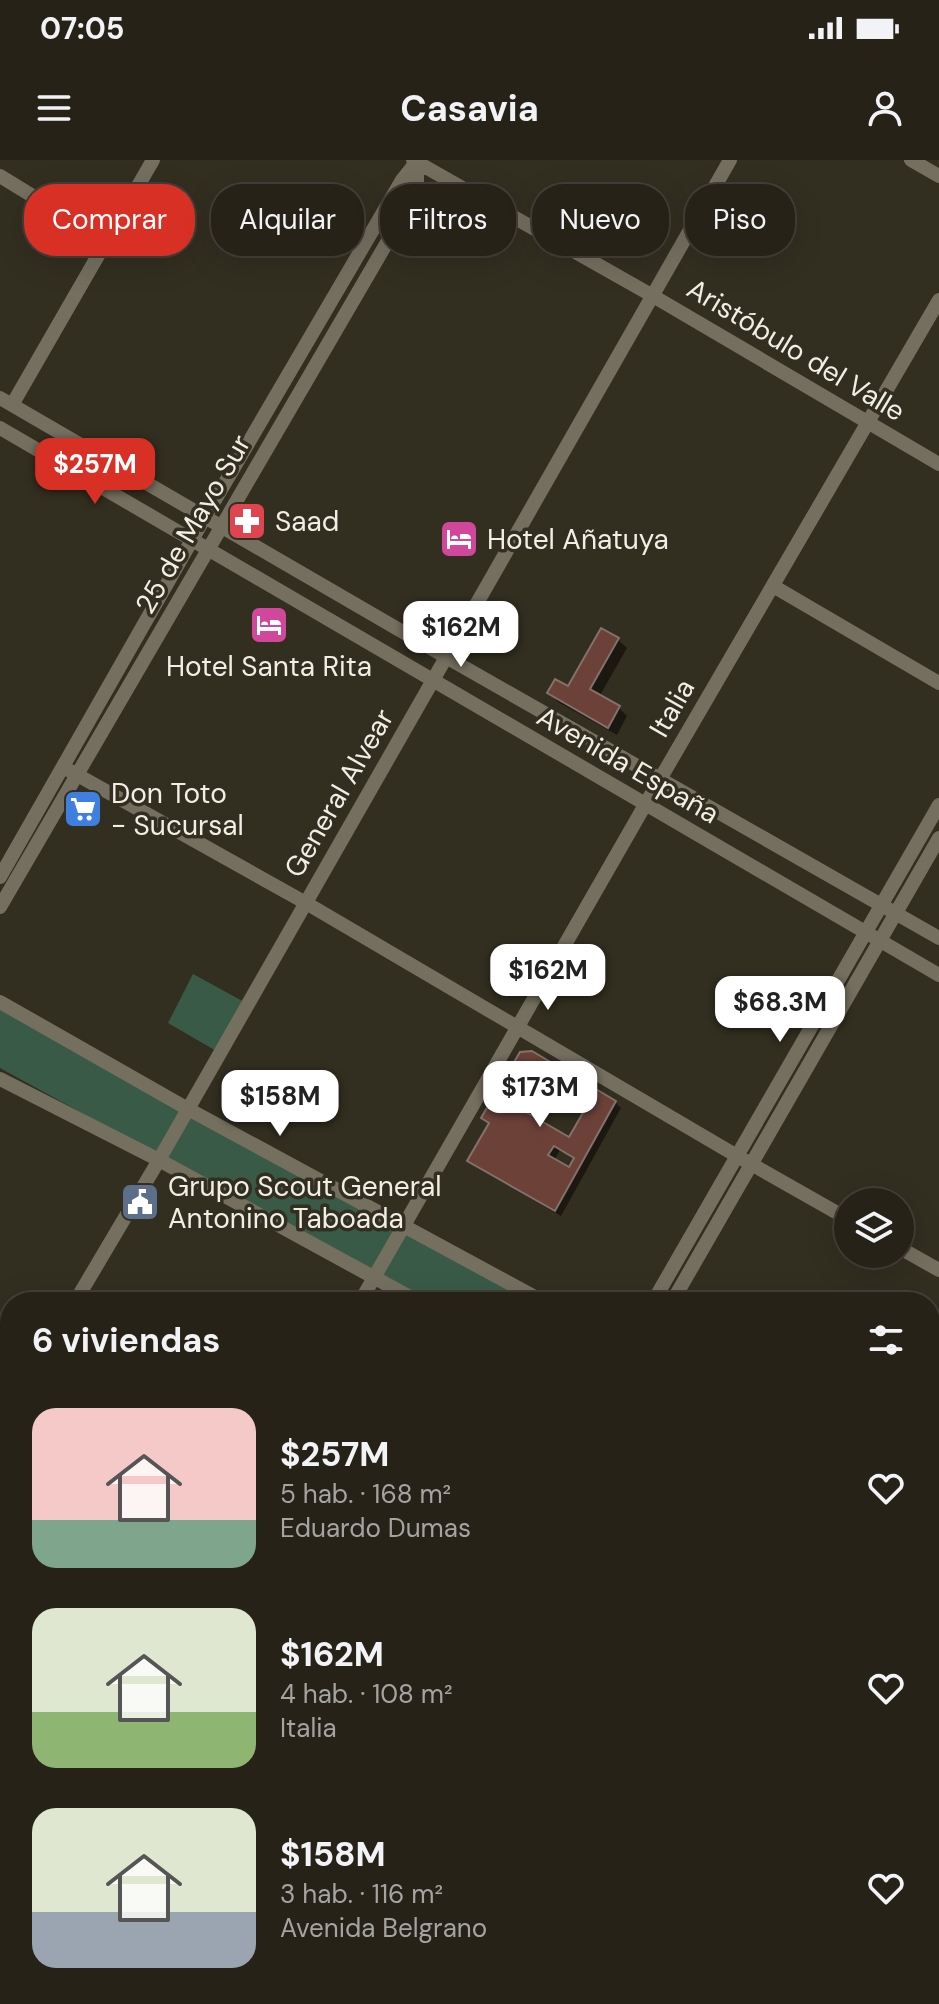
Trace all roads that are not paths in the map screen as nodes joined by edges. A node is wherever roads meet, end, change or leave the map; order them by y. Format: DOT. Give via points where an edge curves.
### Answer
graph roads {
  1 [pos="153,160"];
  2 [pos="730,160"];
  3 [pos="911,160"];
  4 [pos="416,161"];
  5 [pos="0,176"];
  6 [pos="939,176"];
  7 [pos="139,184"];
  8 [pos="24,191"];
  9 [pos="97,256"];
  10 [pos="653,296"];
  11 [pos="939,300"];
  12 [pos="6,401"];
  13 [pos="868,424"];
  14 [pos="0,428"];
  15 [pos="96,454"];
  16 [pos="939,464"];
  17 [pos="83,477"];
  18 [pos="205,517"];
  19 [pos="222,527"];
  20 [pos="193,541"];
  21 [pos="208,550"];
  22 [pos="773,586"];
  23 [pos="446,657"];
  24 [pos="433,681"];
  25 [pos="939,683"];
  26 [pos="70,771"];
  27 [pos="661,779"];
  28 [pos="645,805"];
  29 [pos="939,805"];
  30 [pos="939,838"];
  31 [pos="0,877"];
  32 [pos="306,903"];
  33 [pos="0,907"];
  34 [pos="888,909"];
  35 [pos="872,937"];
  36 [pos="939,938"];
  37 [pos="939,975"];
  38 [pos="0,1002"];
  39 [pos="517,1027"];
  40 [pos="0,1079"];
  41 [pos="188,1109"];
  42 [pos="737,1156"];
  43 [pos="159,1160"];
  44 [pos="751,1164"];
  45 [pos="834,1211"];
  46 [pos="404,1226"];
  47 [pos="914,1256"];
  48 [pos="939,1270"];
  49 [pos="374,1278"];
  50 [pos="81,1292"];
  51 [pos="366,1292"];
  52 [pos="400,1292"];
  53 [pos="526,1292"];
  54 [pos="659,1292"];
  55 [pos="678,1292"];
  1 -- 7 [label="street"];
  2 -- 10 [label="street, General Alvear"];
  3 -- 6 [label="street"];
  4 -- 10 [label="street, Aristóbulo del Valle"];
  4 -- 18 [label="street, 25 de Mayo Sur"];
  4 -- 19 [label="street, 25 de Mayo Sur" via="417,191"];
  5 -- 8 [label="street"];
  9 -- 12 [label="street"];
  10 -- 13 [label="street, Aristóbulo del Valle"];
  10 -- 23 [label="street, General Alvear"];
  11 -- 13 [label="street, Italia"];
  12 -- 15 [label="street, Avenida España"];
  13 -- 16 [label="street, Aristóbulo del Valle"];
  13 -- 22 [label="street, Italia"];
  14 -- 17 [label="street, Avenida España"];
  15 -- 17 [label="street"];
  15 -- 18 [label="street, Avenida España"];
  17 -- 20 [label="street, Avenida España"];
  18 -- 19 [label="street, Avenida España"];
  18 -- 20 [label="street, 25 de Mayo Sur"];
  19 -- 21 [label="street, 25 de Mayo Sur"];
  19 -- 23 [label="street, Avenida España"];
  20 -- 21 [label="street, Avenida España"];
  20 -- 26 [label="street, 25 de Mayo Sur"];
  21 -- 24 [label="street, Avenida España"];
  21 -- 26 [label="street, 25 de Mayo Sur"];
  22 -- 25 [label="street"];
  22 -- 27 [label="street, Italia"];
  23 -- 24 [label="street, General Alvear"];
  23 -- 27 [label="street, Avenida España"];
  24 -- 28 [label="street, Avenida España"];
  24 -- 32 [label="street, General Alvear"];
  26 -- 31 [label="street, 25 de Mayo Sur"];
  26 -- 32 [label="street"];
  26 -- 33 [label="street, 25 de Mayo Sur"];
  27 -- 28 [label="street, Italia"];
  27 -- 34 [label="street, Avenida España"];
  28 -- 35 [label="street, Avenida España"];
  28 -- 39 [label="street, Italia"];
  29 -- 34 [label="street"];
  30 -- 34 [label="street"];
  32 -- 39 [label="street"];
  32 -- 41 [label="street, General Alvear"];
  34 -- 35 [label="street"];
  34 -- 36 [label="street, Avenida España"];
  35 -- 37 [label="street, Avenida España"];
  35 -- 42 [label="street"];
  35 -- 44 [label="street"];
  38 -- 41 [label="street"];
  39 -- 42 [label="street"];
  39 -- 46 [label="street, Italia"];
  40 -- 43 [label="street"];
  41 -- 43 [label="street, General Alvear"];
  41 -- 46 [label="street"];
  42 -- 44 [label="street"];
  42 -- 54 [label="street"];
  43 -- 49 [label="street"];
  43 -- 50 [label="street, General Alvear"];
  44 -- 45 [label="street"];
  44 -- 55 [label="street"];
  46 -- 49 [label="street, Italia"];
  46 -- 53 [label="street"];
  47 -- 48 [label="street"];
  49 -- 51 [label="street, Italia"];
  49 -- 52 [label="street"];
}
